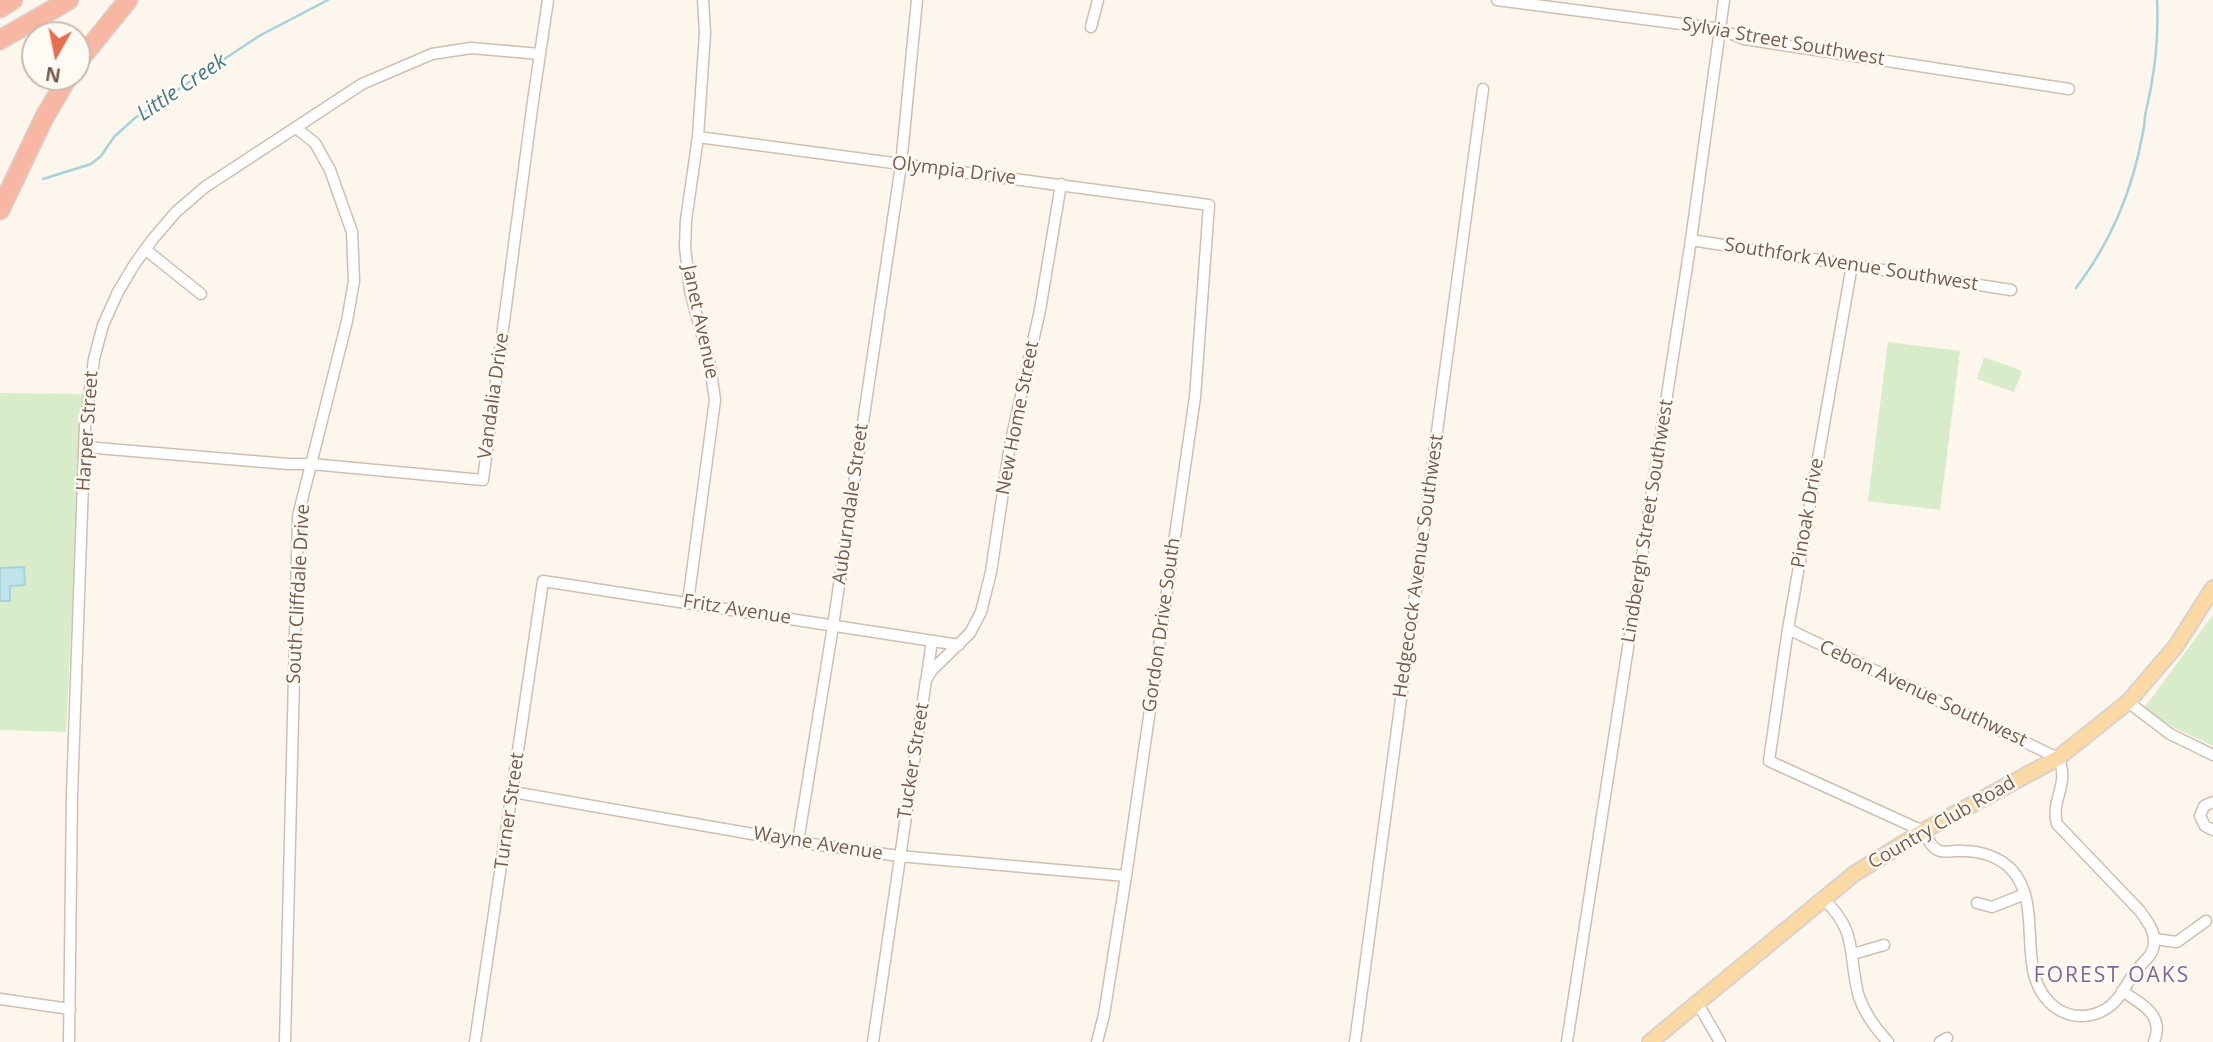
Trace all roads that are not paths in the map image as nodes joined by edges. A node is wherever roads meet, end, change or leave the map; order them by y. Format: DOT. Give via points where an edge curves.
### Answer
graph roads {
  1 [pos="13,0"];
  2 [pos="68,0"];
  3 [pos="128,0"];
  4 [pos="548,0"];
  5 [pos="703,0"];
  6 [pos="917,0"];
  7 [pos="1098,0"];
  8 [pos="1497,0"];
  9 [pos="1724,0"];
  10 [pos="0,8"];
  11 [pos="1091,27"];
  12 [pos="1720,29"];
  13 [pos="0,40"];
  14 [pos="91,46"];
  15 [pos="540,54"];
  16 [pos="1483,89"];
  17 [pos="2069,89"];
  18 [pos="60,91"];
  19 [pos="296,128"];
  20 [pos="698,136"];
  21 [pos="901,165"];
  22 [pos="1061,184"];
  23 [pos="1209,205"];
  24 [pos="0,210"];
  25 [pos="1691,240"];
  26 [pos="146,250"];
  27 [pos="1852,265"];
  28 [pos="2011,290"];
  29 [pos="201,294"];
  30 [pos="85,447"];
  31 [pos="311,464"];
  32 [pos="543,581"];
  33 [pos="2213,588"];
  34 [pos="688,602"];
  35 [pos="833,626"];
  36 [pos="1788,629"];
  37 [pos="932,641"];
  38 [pos="959,645"];
  39 [pos="926,680"];
  40 [pos="2128,702"];
  41 [pos="2213,755"];
  42 [pos="2058,758"];
  43 [pos="513,792"];
  44 [pos="2213,802"];
  45 [pos="2213,830"];
  46 [pos="1923,831"];
  47 [pos="798,842"];
  48 [pos="899,856"];
  49 [pos="1126,876"];
  50 [pos="2025,894"];
  51 [pos="1822,898"];
  52 [pos="1977,903"];
  53 [pos="2206,922"];
  54 [pos="2154,939"];
  55 [pos="1884,945"];
  56 [pos="1853,954"];
  57 [pos="2123,991"];
  58 [pos="0,999"];
  59 [pos="1699,1004"];
  60 [pos="70,1009"];
  61 [pos="1883,1040"];
  62 [pos="1654,1041"];
  63 [pos="69,1042"];
  64 [pos="285,1042"];
  65 [pos="475,1042"];
  66 [pos="873,1042"];
  67 [pos="1097,1042"];
  68 [pos="1355,1042"];
  69 [pos="1567,1042"];
  70 [pos="1720,1042"];
  71 [pos="2154,1042"];
  1 -- 10 [label="highway"];
  2 -- 13 [label="highway"];
  3 -- 14 [label="highway"];
  4 -- 15 [label="street, Vandalia Drive"];
  5 -- 20 [label="street, Janet Avenue"];
  6 -- 21 [label="street, Auburndale Street"];
  7 -- 11 [label="street"];
  8 -- 12 [label="street, Sylvia Street Southwest"];
  9 -- 12 [label="street, Lindbergh Street Southwest"];
  12 -- 17 [label="street, Sylvia Street Southwest" via="1744,39"];
  12 -- 25 [label="street, Lindbergh Street Southwest"];
  15 -- 19 [label="street, Harper Street" via="471,48 432,54 362,84"];
  15 -- 31 [label="street, Vandalia Drive" via="483,480"];
  16 -- 68 [label="street, Hedgecock Avenue Southwest"];
  18 -- 24 [label="highway"];
  19 -- 26 [label="street, Harper Street" via="205,187 176,212"];
  19 -- 31 [label="street, South Cliffdale Drive" via="315,143 330,170 352,232 354,281 347,321"];
  20 -- 21 [label="street, Olympia Drive"];
  20 -- 34 [label="street, Janet Avenue" via="686,220 686,258 715,400"];
  21 -- 22 [label="street, Olympia Drive"];
  21 -- 35 [label="street, Auburndale Street"];
  22 -- 23 [label="street, Olympia Drive"];
  22 -- 38 [label="street, New Home Street" via="1040,310 1010,445 991,572 981,612"];
  23 -- 49 [label="street, Gordon Drive South" via="1195,397"];
  25 -- 27 [label="street, Southfork Avenue Southwest"];
  25 -- 69 [label="street, Lindbergh Street Southwest"];
  26 -- 29 [label="street"];
  26 -- 30 [label="street, Harper Street" via="118,292 103,326 88,394"];
  27 -- 28 [label="street, Southfork Avenue Southwest"];
  27 -- 36 [label="street, Pinoak Drive"];
  30 -- 31 [label="street, Vandalia Drive"];
  30 -- 60 [label="street, Harper Street" via="72,794"];
  31 -- 64 [label="street, South Cliffdale Drive" via="297,538"];
  32 -- 34 [label="street, Fritz Avenue"];
  32 -- 43 [label="street, Turner Street"];
  33 -- 40 [label="main road, Country Club Road" via="2176,646"];
  34 -- 35 [label="street, Fritz Avenue"];
  35 -- 37 [label="street, Fritz Avenue"];
  35 -- 47 [label="street, Auburndale Street"];
  36 -- 42 [label="street, Cebon Avenue Southwest"];
  36 -- 46 [label="street, Pinoak Drive" via="1769,761"];
  37 -- 38 [label="street"];
  37 -- 39 [label="street"];
  38 -- 39 [label="street, Tucker Street"];
  39 -- 48 [label="street, Tucker Street"];
  40 -- 41 [label="street" via="2170,734"];
  40 -- 42 [label="main road, Country Club Road"];
  42 -- 46 [label="main road, Country Club Road"];
  42 -- 54 [label="street" via="2064,771 2057,824 2140,911"];
  43 -- 47 [label="street, Wayne Avenue"];
  43 -- 65 [label="street, Turner Street"];
  44 -- 45 [label="street" via="2204,806 2200,816"];
  46 -- 50 [label="street" via="1940,851 1976,852 2001,861"];
  46 -- 51 [label="main road, Country Club Road"];
  47 -- 48 [label="street, Wayne Avenue"];
  48 -- 49 [label="street, Wayne Avenue"];
  48 -- 66 [label="street, Tucker Street"];
  49 -- 67 [label="street, Gordon Drive South"];
  50 -- 52 [label="street" via="1992,907"];
  50 -- 57 [label="street" via="2034,978 2054,1007 2074,1016 2092,1015 2112,1004"];
  51 -- 56 [label="street" via="1840,917"];
  51 -- 59 [label="main road, Country Club Road"];
  53 -- 54 [label="street" via="2177,942"];
  54 -- 57 [label="street" via="2150,956"];
  55 -- 56 [label="street"];
  56 -- 61 [label="street" via="1860,998"];
  57 -- 71 [label="street" via="2154,1015 2158,1028"];
  58 -- 60 [label="street"];
  59 -- 62 [label="main road, Country Club Road"];
  59 -- 70 [label="street"];
  60 -- 63 [label="street, Harper Street"];
}
